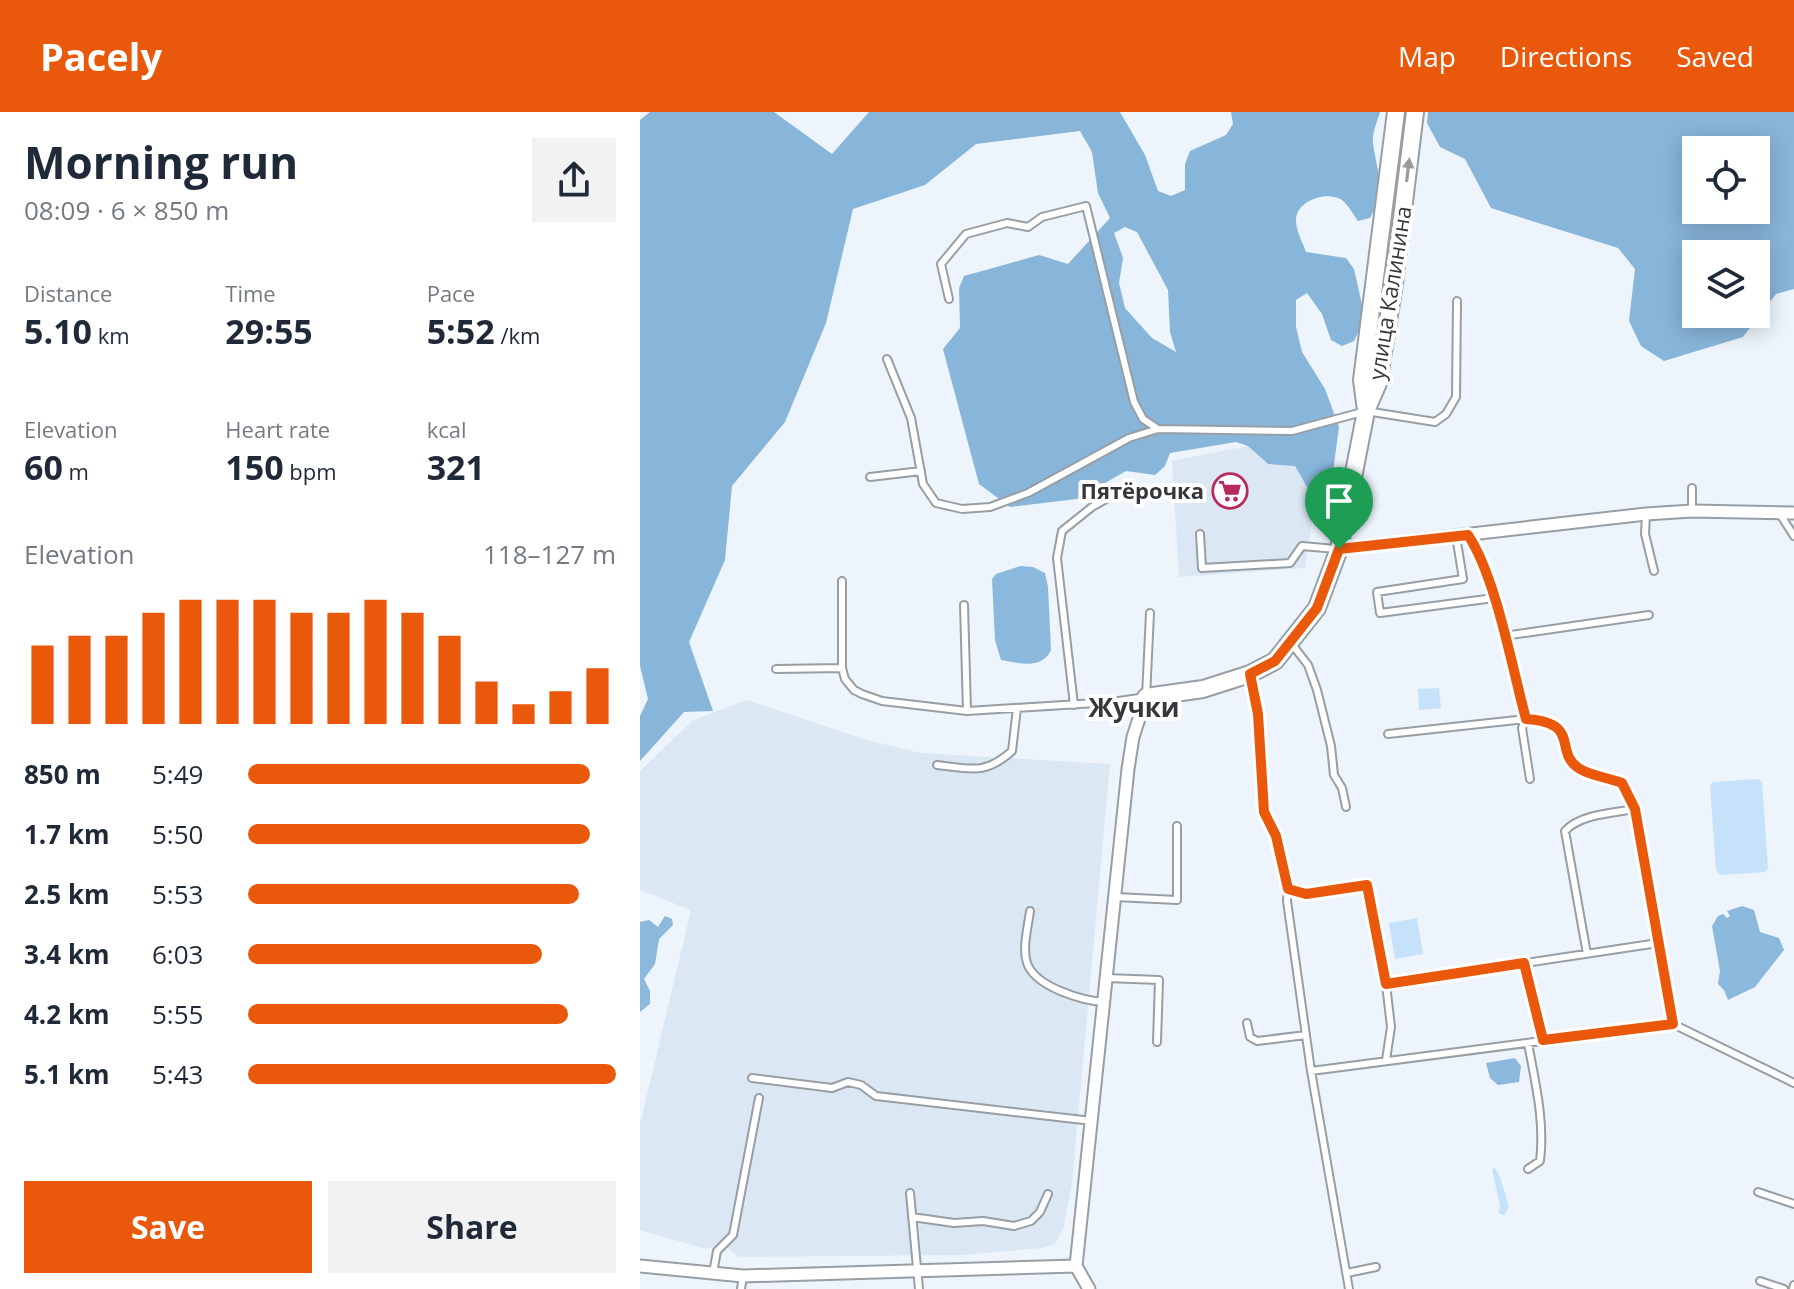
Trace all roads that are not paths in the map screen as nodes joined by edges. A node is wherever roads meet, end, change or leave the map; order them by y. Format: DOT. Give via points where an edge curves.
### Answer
graph roads {
  1 [pos="1396,112"];
  2 [pos="1415,112"];
  3 [pos="949,299"];
  4 [pos="1457,301"];
  5 [pos="887,359"];
  6 [pos="1366,411"];
  7 [pos="1158,429"];
  8 [pos="921,471"];
  9 [pos="870,477"];
  10 [pos="1692,488"];
  11 [pos="1117,493"];
  12 [pos="1692,511"];
  13 [pos="1794,513"];
  14 [pos="1646,514"];
  15 [pos="1780,514"];
  16 [pos="1200,534"];
  17 [pos="1462,536"];
  18 [pos="1794,536"];
  19 [pos="1339,549"];
  20 [pos="1654,571"];
  21 [pos="842,581"];
  22 [pos="1494,598"];
  23 [pos="964,605"];
  24 [pos="1150,613"];
  25 [pos="1649,615"];
  26 [pos="1504,636"];
  27 [pos="1291,643"];
  28 [pos="842,668"];
  29 [pos="776,669"];
  30 [pos="1250,674"];
  31 [pos="1146,697"];
  32 [pos="1074,705"];
  33 [pos="1017,708"];
  34 [pos="967,711"];
  35 [pos="1526,719"];
  36 [pos="1388,734"];
  37 [pos="937,765"];
  38 [pos="1530,779"];
  39 [pos="1346,807"];
  40 [pos="1635,809"];
  41 [pos="1177,826"];
  42 [pos="1288,889"];
  43 [pos="1115,897"];
  44 [pos="1030,911"];
  45 [pos="1658,943"];
  46 [pos="1587,954"];
  47 [pos="1524,963"];
  48 [pos="1107,978"];
  49 [pos="1386,984"];
  50 [pos="1105,1002"];
  51 [pos="1247,1023"];
  52 [pos="1673,1024"];
  53 [pos="1306,1035"];
  54 [pos="1543,1040"];
  55 [pos="1157,1042"];
  56 [pos="1528,1043"];
  57 [pos="1386,1060"];
  58 [pos="1311,1071"];
  59 [pos="752,1078"];
  60 [pos="1794,1083"];
  61 [pos="759,1098"];
  62 [pos="1092,1121"];
  63 [pos="1528,1169"];
  64 [pos="1758,1192"];
  65 [pos="910,1193"];
  66 [pos="1048,1194"];
  67 [pos="1794,1204"];
  68 [pos="912,1217"];
  69 [pos="640,1266"];
  70 [pos="1076,1266"];
  71 [pos="1376,1267"];
  72 [pos="917,1271"];
  73 [pos="713,1273"];
  74 [pos="1347,1273"];
  75 [pos="1760,1281"];
  76 [pos="742,1283"];
  77 [pos="919,1289"];
  78 [pos="1089,1289"];
  79 [pos="1349,1289"];
  80 [pos="1784,1289"];
  1 -- 6 [label="street, улица Калинина" via="1362,380"];
  6 -- 2 [label="street, улица Калинина, one-way" via="1378,383"];
  3 -- 7 [label="lane" via="941,264 966,234 1007,223 1028,227 1042,217 1086,206 1134,402 1143,419"];
  4 -- 6 [label="lane" via="1456,397 1446,414 1435,422"];
  5 -- 8 [label="lane" via="911,418"];
  6 -- 7 [label="lane" via="1292,431"];
  6 -- 19 [label="street"];
  7 -- 8 [label="lane" via="1129,438 1028,493 990,507 962,509 936,503"];
  8 -- 9 [label="lane"];
  10 -- 12 [label="lane"];
  11 -- 32 [label="lane" via="1062,531 1057,558"];
  12 -- 14 [label="street"];
  12 -- 15 [label="street"];
  13 -- 15 [label="street"];
  14 -- 17 [label="street"];
  14 -- 20 [label="lane"];
  15 -- 18 [label="lane"];
  16 -- 19 [label="lane" via="1202,568 1290,563 1302,546"];
  17 -- 19 [label="street"];
  17 -- 22 [label="lane" via="1476,548"];
  17 -- 22 [label="lane" via="1463,579 1377,592 1380,613"];
  19 -- 27 [label="street" via="1317,608"];
  21 -- 28 [label="lane"];
  22 -- 26 [label="lane"];
  23 -- 34 [label="lane"];
  24 -- 31 [label="lane"];
  25 -- 26 [label="lane"];
  26 -- 35 [label="lane"];
  27 -- 30 [label="street" via="1275,661"];
  27 -- 39 [label="lane" via="1308,665 1317,690"];
  28 -- 29 [label="lane"];
  28 -- 34 [label="lane" via="854,690 872,698"];
  30 -- 31 [label="street" via="1203,689"];
  30 -- 42 [label="lane" via="1264,812 1276,836"];
  31 -- 32 [label="lane"];
  31 -- 43 [label="street" via="1128,769"];
  32 -- 33 [label="lane"];
  33 -- 34 [label="lane"];
  33 -- 37 [label="lane" via="1012,751 995,767"];
  35 -- 36 [label="lane"];
  35 -- 38 [label="lane" via="1522,728"];
  35 -- 40 [label="lane" via="1562,730 1578,768 1622,783"];
  40 -- 45 [label="lane"];
  40 -- 46 [label="lane" via="1585,819 1565,831"];
  41 -- 43 [label="lane" via="1177,900"];
  42 -- 49 [label="lane" via="1306,894 1367,885"];
  42 -- 53 [label="lane"];
  43 -- 48 [label="street"];
  44 -- 50 [label="lane" via="1025,948 1027,964 1038,978 1089,1001"];
  45 -- 46 [label="lane"];
  45 -- 52 [label="lane"];
  46 -- 47 [label="lane"];
  47 -- 49 [label="lane"];
  47 -- 54 [label="lane"];
  48 -- 50 [label="street"];
  48 -- 55 [label="lane" via="1159,980"];
  49 -- 57 [label="lane" via="1391,1027"];
  50 -- 62 [label="street"];
  51 -- 53 [label="lane" via="1250,1037 1257,1041"];
  52 -- 54 [label="lane"];
  52 -- 60 [label="lane"];
  53 -- 58 [label="lane"];
  54 -- 56 [label="lane"];
  56 -- 57 [label="lane"];
  56 -- 63 [label="lane" via="1542,1141 1540,1161"];
  57 -- 58 [label="lane"];
  58 -- 74 [label="lane"];
  59 -- 62 [label="lane" via="832,1088 848,1082 876,1096"];
  61 -- 73 [label="lane" via="733,1235 717,1251"];
  62 -- 70 [label="street"];
  64 -- 67 [label="lane"];
  65 -- 68 [label="lane"];
  66 -- 68 [label="lane" via="1031,1221 1014,1226"];
  68 -- 72 [label="lane"];
  69 -- 73 [label="street"];
  70 -- 72 [label="street"];
  70 -- 78 [label="street"];
  71 -- 74 [label="lane"];
  72 -- 76 [label="street"];
  72 -- 77 [label="lane"];
  73 -- 76 [label="street"];
  74 -- 79 [label="lane"];
  75 -- 80 [label="lane"];
}
